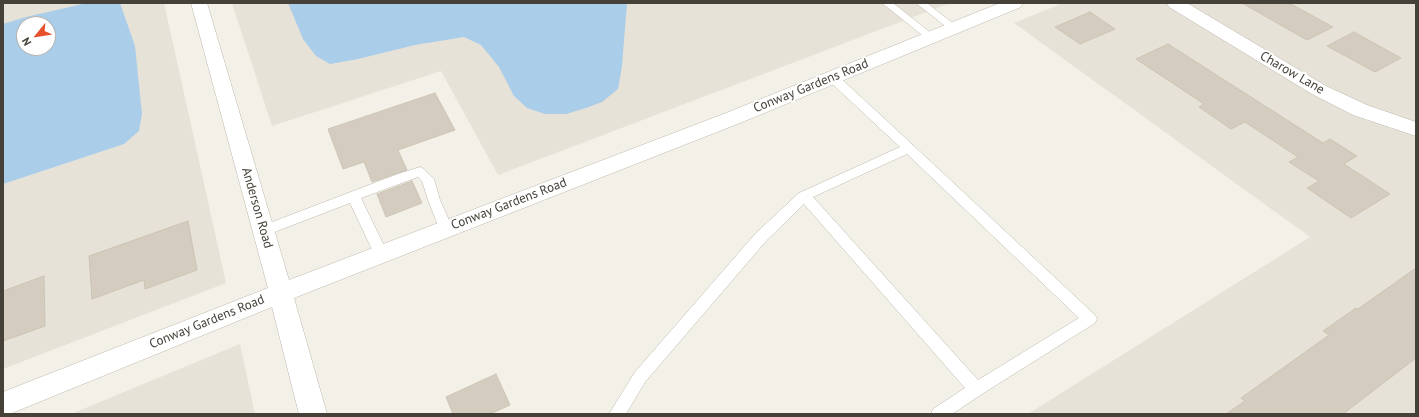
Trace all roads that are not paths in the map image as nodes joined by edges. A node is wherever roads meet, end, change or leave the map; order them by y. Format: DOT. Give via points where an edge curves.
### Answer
graph roads {
  1 [pos="199,3"];
  2 [pos="888,3"];
  3 [pos="921,3"];
  4 [pos="1014,3"];
  5 [pos="1175,3"];
  6 [pos="954,28"];
  7 [pos="931,37"];
  8 [pos="832,78"];
  9 [pos="1416,129"];
  10 [pos="908,148"];
  11 [pos="353,196"];
  12 [pos="804,196"];
  13 [pos="446,229"];
  14 [pos="264,231"];
  15 [pos="381,254"];
  16 [pos="281,293"];
  17 [pos="976,389"];
  18 [pos="3,404"];
  19 [pos="313,414"];
  20 [pos="617,414"];
  21 [pos="940,414"];
  1 -- 14 [label="street, Anderson Road"];
  2 -- 7 [label="lane"];
  3 -- 6 [label="lane"];
  4 -- 6 [label="street, Conway Gardens Road"];
  5 -- 9 [label="street, Charow Lane" via="1319,90 1360,110"];
  6 -- 7 [label="street, Conway Gardens Road"];
  7 -- 8 [label="street, Conway Gardens Road"];
  8 -- 10 [label="lane"];
  8 -- 13 [label="street, Conway Gardens Road"];
  10 -- 12 [label="lane"];
  10 -- 17 [label="lane" via="1090,319"];
  11 -- 13 [label="lane" via="420,172 428,179"];
  11 -- 14 [label="lane"];
  11 -- 15 [label="lane"];
  12 -- 17 [label="lane"];
  12 -- 20 [label="lane" via="760,237 640,377"];
  13 -- 15 [label="street, Conway Gardens Road"];
  14 -- 16 [label="street, Anderson Road"];
  15 -- 16 [label="street, Conway Gardens Road"];
  16 -- 18 [label="street, Conway Gardens Road"];
  16 -- 19 [label="street, Anderson Road"];
  17 -- 21 [label="lane"];
}
